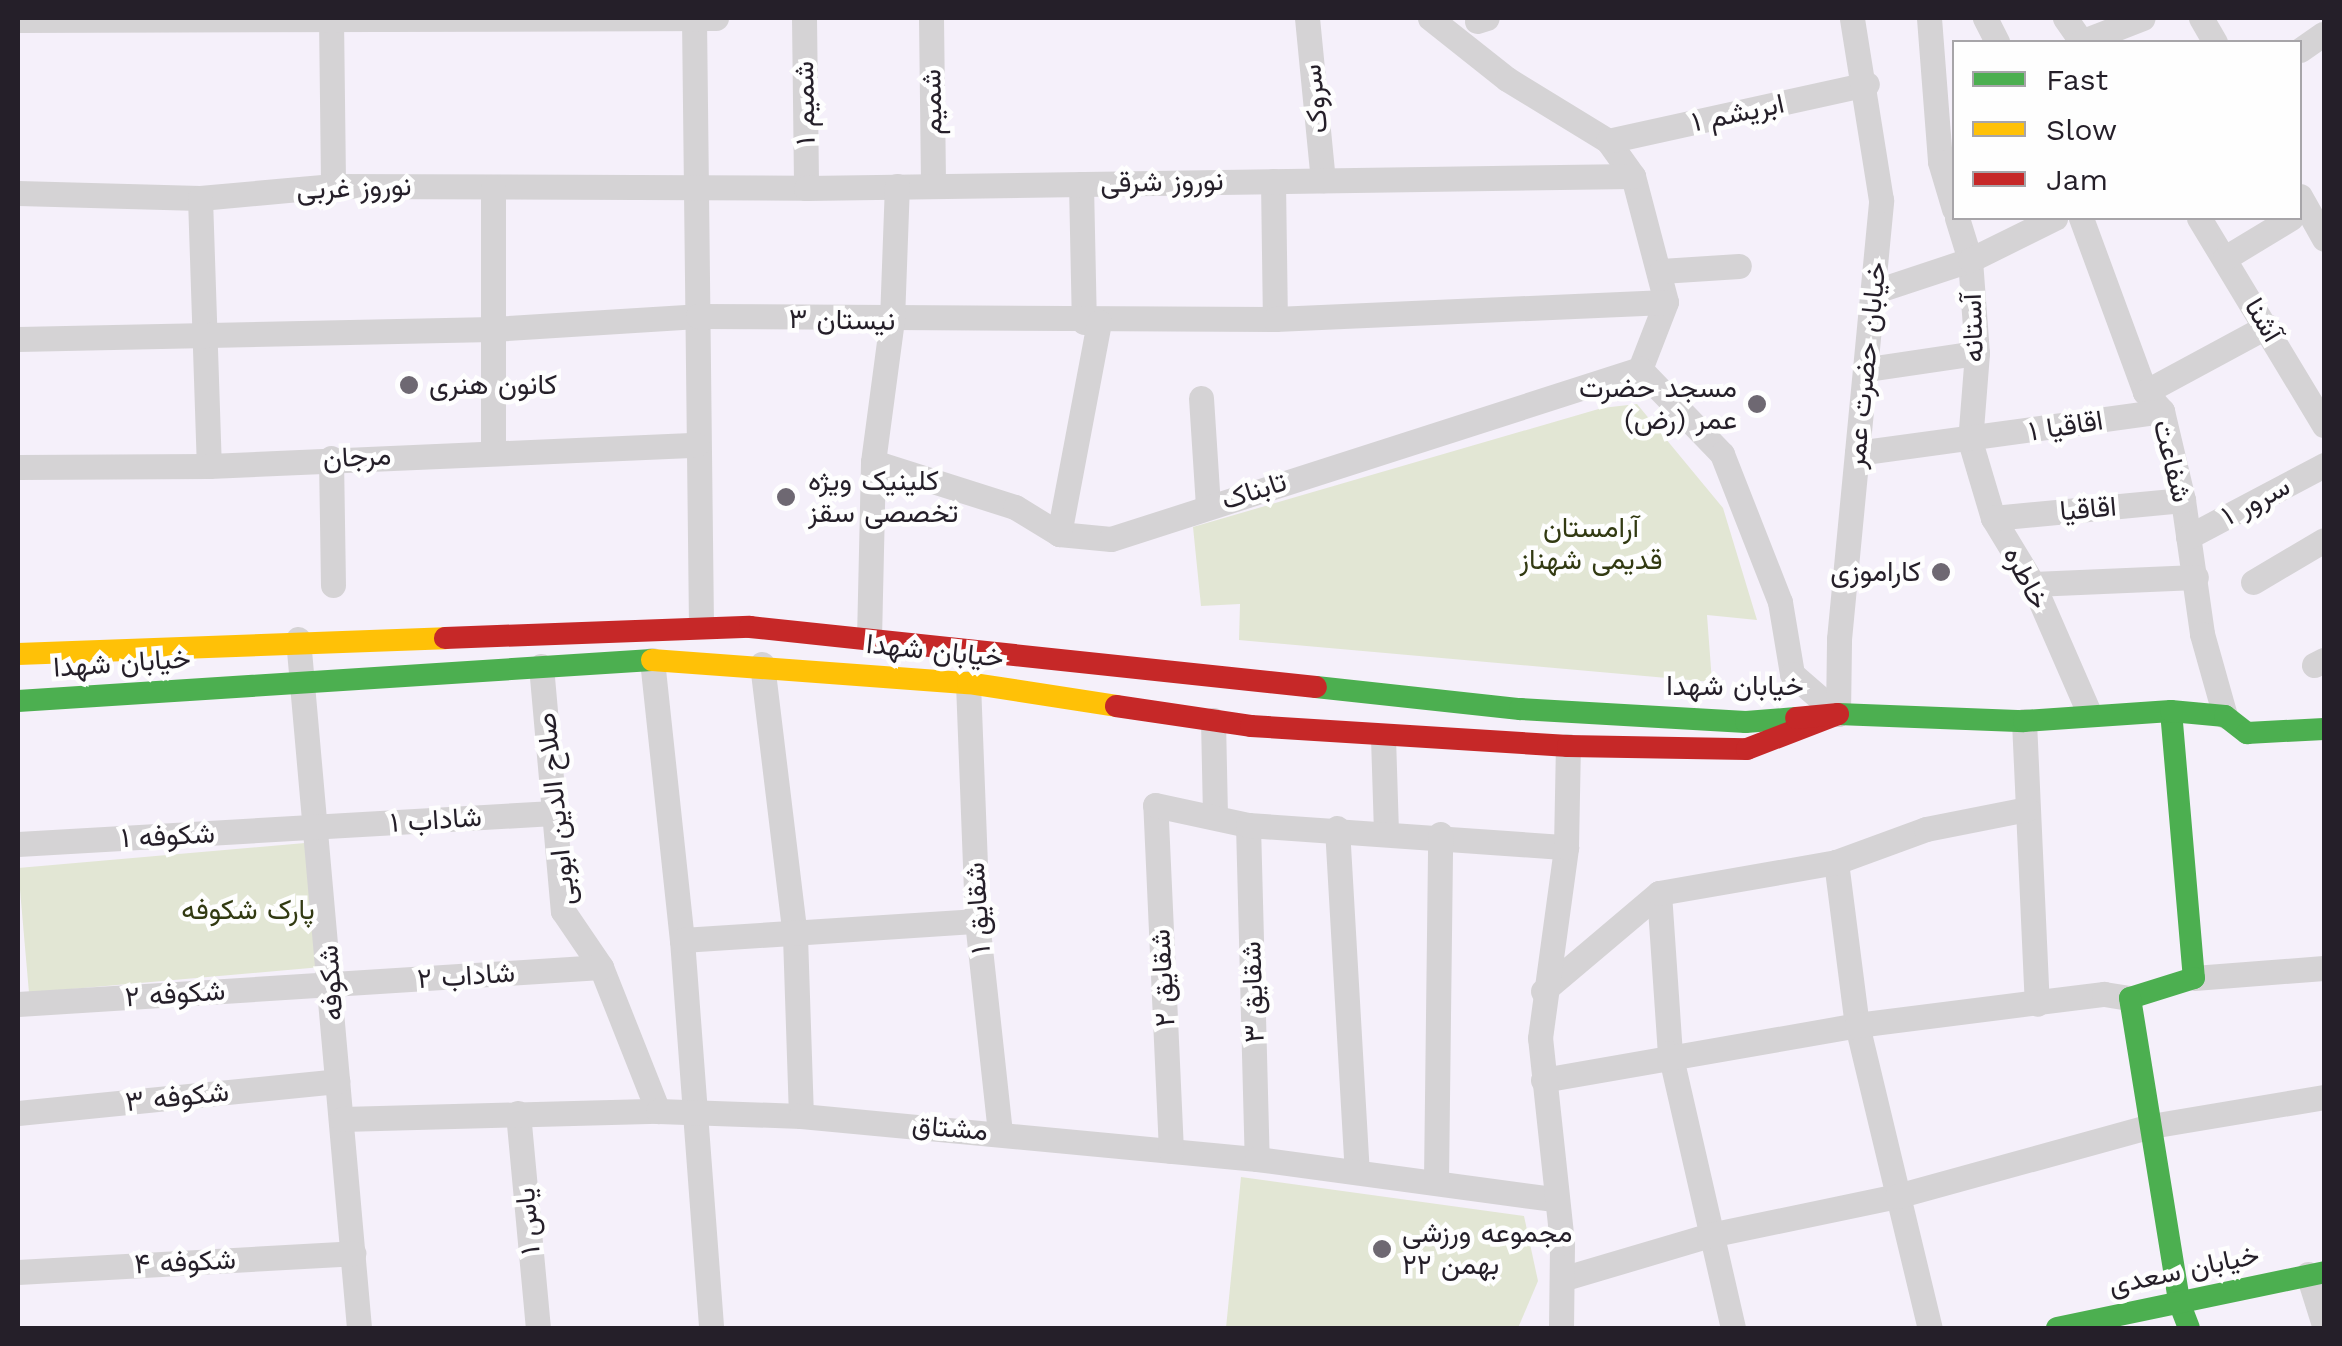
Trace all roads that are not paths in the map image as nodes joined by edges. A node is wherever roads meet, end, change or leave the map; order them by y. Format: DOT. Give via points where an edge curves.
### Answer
graph roads {
  1 [pos="330,18"];
  2 [pos="694,18"];
  3 [pos="716,18"];
  4 [pos="804,18"];
  5 [pos="931,18"];
  6 [pos="1306,18"];
  7 [pos="1430,18"];
  8 [pos="1852,18"];
  9 [pos="1929,18"];
  10 [pos="1985,18"];
  11 [pos="2065,18"];
  12 [pos="2142,18"];
  13 [pos="18,20"];
  14 [pos="2320,30"];
  15 [pos="1997,40"];
  16 [pos="2080,40"];
  17 [pos="2086,40"];
  18 [pos="2302,48"];
  19 [pos="1867,84"];
  20 [pos="1608,141"];
  21 [pos="1633,176"];
  22 [pos="1323,180"];
  23 [pos="1273,181"];
  24 [pos="1081,184"];
  25 [pos="333,186"];
  26 [pos="691,186"];
  27 [pos="897,186"];
  28 [pos="933,186"];
  29 [pos="494,187"];
  30 [pos="806,188"];
  31 [pos="18,193"];
  32 [pos="200,198"];
  33 [pos="1952,202"];
  34 [pos="2302,213"];
  35 [pos="1958,220"];
  36 [pos="2051,220"];
  37 [pos="2082,220"];
  38 [pos="2200,220"];
  39 [pos="2283,220"];
  40 [pos="2324,239"];
  41 [pos="2226,258"];
  42 [pos="1970,260"];
  43 [pos="1739,266"];
  44 [pos="1660,271"];
  45 [pos="1873,292"];
  46 [pos="1666,302"];
  47 [pos="698,316"];
  48 [pos="1275,319"];
  49 [pos="892,320"];
  50 [pos="1092,322"];
  51 [pos="2267,326"];
  52 [pos="493,329"];
  53 [pos="202,336"];
  54 [pos="18,339"];
  55 [pos="1977,353"];
  56 [pos="1640,369"];
  57 [pos="1868,369"];
  58 [pos="1201,398"];
  59 [pos="2154,401"];
  60 [pos="2324,425"];
  61 [pos="1970,441"];
  62 [pos="697,445"];
  63 [pos="493,450"];
  64 [pos="1857,453"];
  65 [pos="331,458"];
  66 [pos="873,462"];
  67 [pos="2324,464"];
  68 [pos="210,466"];
  69 [pos="18,467"];
  70 [pos="2183,500"];
  71 [pos="1208,506"];
  72 [pos="1992,518"];
  73 [pos="1058,534"];
  74 [pos="2188,537"];
  75 [pos="2324,540"];
  76 [pos="2196,577"];
  77 [pos="2253,582"];
  78 [pos="2033,584"];
  79 [pos="333,586"];
  80 [pos="702,626"];
  81 [pos="298,639"];
  82 [pos="869,640"];
  83 [pos="18,654"];
  84 [pos="652,660"];
  85 [pos="762,664"];
  86 [pos="541,666"];
  87 [pos="298,680"];
  88 [pos="968,683"];
  89 [pos="18,701"];
  90 [pos="2171,711"];
  91 [pos="2089,713"];
  92 [pos="1838,714"];
  93 [pos="2225,716"];
  94 [pos="1213,720"];
  95 [pos="2024,721"];
  96 [pos="2324,729"];
  97 [pos="1383,736"];
  98 [pos="1568,746"];
  99 [pos="2027,809"];
  100 [pos="554,813"];
  101 [pos="1215,815"];
  102 [pos="1248,824"];
  103 [pos="319,828"];
  104 [pos="1337,828"];
  105 [pos="1386,830"];
  106 [pos="1440,834"];
  107 [pos="18,844"];
  108 [pos="1566,847"];
  109 [pos="1836,862"];
  110 [pos="1659,894"];
  111 [pos="976,921"];
  112 [pos="796,936"];
  113 [pos="682,940"];
  114 [pos="600,967"];
  115 [pos="2324,968"];
  116 [pos="2194,978"];
  117 [pos="332,984"];
  118 [pos="1544,990"];
  119 [pos="2130,998"];
  120 [pos="18,1004"];
  121 [pos="2038,1004"];
  122 [pos="1857,1025"];
  123 [pos="1670,1053"];
  124 [pos="1543,1080"];
  125 [pos="337,1081"];
  126 [pos="2324,1097"];
  127 [pos="658,1111"];
  128 [pos="18,1113"];
  129 [pos="518,1113"];
  130 [pos="696,1114"];
  131 [pos="800,1116"];
  132 [pos="342,1119"];
  133 [pos="2151,1126"];
  134 [pos="1000,1132"];
  135 [pos="1171,1151"];
  136 [pos="1257,1159"];
  137 [pos="1357,1170"];
  138 [pos="1436,1180"];
  139 [pos="1897,1196"];
  140 [pos="1554,1199"];
  141 [pos="1710,1235"];
  142 [pos="352,1253"];
  143 [pos="18,1272"];
  144 [pos="2316,1273"];
  145 [pos="1565,1278"];
  146 [pos="2179,1302"];
  147 [pos="2324,1325"];
  148 [pos="359,1328"];
  149 [pos="538,1328"];
  150 [pos="710,1328"];
  151 [pos="1561,1328"];
  152 [pos="1733,1328"];
  153 [pos="1930,1328"];
  154 [pos="2058,1328"];
  155 [pos="2189,1328"];
  1 -- 2 [label="street"];
  1 -- 13 [label="street"];
  1 -- 25 [label="street"];
  2 -- 3 [label="street"];
  2 -- 26 [label="street"];
  4 -- 30 [label="street, شمیم ۱"];
  5 -- 28 [label="street, شمیم"];
  6 -- 22 [label="street, سروک"];
  7 -- 20 [label="street" via="1507,79"];
  8 -- 19 [label="street, خیابان حضرت عمر"];
  9 -- 33 [label="street" via="1940,162"];
  10 -- 15 [label="street"];
  11 -- 16 [label="street"];
  12 -- 17 [label="street"];
  14 -- 18 [label="street"];
  19 -- 20 [label="street, ابریشم ۱"];
  19 -- 45 [label="street, خیابان حضرت عمر" via="1881,200"];
  20 -- 21 [label="street"];
  21 -- 22 [label="street, نوروز شرقی"];
  21 -- 44 [label="street"];
  22 -- 23 [label="street, نوروز شرقی"];
  23 -- 24 [label="street, نوروز شرقی"];
  23 -- 48 [label="street"];
  24 -- 28 [label="street, نوروز شرقی"];
  24 -- 50 [label="street"];
  25 -- 29 [label="street, نوروز غربی"];
  25 -- 32 [label="street, نوروز غربی"];
  26 -- 29 [label="street, نوروز غربی"];
  26 -- 30 [label="street, نوروز شرقی"];
  26 -- 47 [label="street"];
  27 -- 28 [label="street, نوروز شرقی"];
  27 -- 30 [label="street, نوروز شرقی"];
  27 -- 49 [label="street"];
  29 -- 52 [label="street"];
  31 -- 32 [label="street, نوروز غربی"];
  32 -- 53 [label="street"];
  34 -- 40 [label="street"];
  35 -- 42 [label="street, آستانه"];
  36 -- 42 [label="street"];
  37 -- 59 [label="street, شفاعت"];
  38 -- 41 [label="street, آشنا"];
  39 -- 41 [label="street"];
  41 -- 51 [label="street, آشنا"];
  42 -- 45 [label="street"];
  42 -- 55 [label="street, آستانه"];
  43 -- 44 [label="street"];
  44 -- 46 [label="street"];
  45 -- 57 [label="street, خیابان حضرت عمر"];
  46 -- 48 [label="street, نیستان ۳"];
  46 -- 56 [label="street"];
  47 -- 49 [label="street, نیستان ۳"];
  47 -- 52 [label="street, نیستان ۳"];
  47 -- 62 [label="street"];
  48 -- 50 [label="street, نیستان ۳"];
  49 -- 50 [label="street, نیستان ۳"];
  49 -- 66 [label="street"];
  50 -- 73 [label="street"];
  51 -- 59 [label="street, اقاقیا ۱"];
  51 -- 60 [label="street, آشنا"];
  52 -- 53 [label="street, نیستان ۳"];
  52 -- 63 [label="street"];
  53 -- 54 [label="street, نیستان ۳"];
  53 -- 68 [label="street"];
  55 -- 57 [label="street"];
  55 -- 61 [label="street, آستانه"];
  56 -- 71 [label="street, تابناک"];
  56 -- 92 [label="street" via="1722,454 1780,602 1792,674"];
  57 -- 64 [label="street, خیابان حضرت عمر"];
  58 -- 71 [label="street"];
  59 -- 61 [label="street, اقاقیا ۱"];
  59 -- 70 [label="street, شفاعت"];
  61 -- 64 [label="street, اقاقیا ۱"];
  61 -- 72 [label="street, خاطره"];
  62 -- 63 [label="street, مرجان"];
  62 -- 80 [label="street"];
  63 -- 65 [label="street, مرجان"];
  64 -- 92 [label="street, خیابان حضرت عمر"];
  65 -- 68 [label="street, مرجان"];
  65 -- 79 [label="street"];
  66 -- 73 [label="street, تابناک" via="1015,507"];
  66 -- 82 [label="street"];
  67 -- 74 [label="street, سرور ۱"];
  68 -- 69 [label="street, مرجان"];
  70 -- 72 [label="street, اقاقیا"];
  70 -- 74 [label="street, شفاعت"];
  71 -- 73 [label="street, تابناک" via="1111,539"];
  72 -- 78 [label="street, خاطره"];
  74 -- 76 [label="street, شفاعت"];
  75 -- 77 [label="street"];
  76 -- 78 [label="street"];
  76 -- 93 [label="street, شفاعت" via="2202,634"];
  78 -- 91 [label="street, خاطره"];
  80 -- 81 [label="main road, خیابان شهدا"];
  80 -- 82 [label="main road, خیابان شهدا"];
  81 -- 83 [label="main road, خیابان شهدا"];
  81 -- 87 [label="street, شکوفه"];
  82 -- 92 [label="main road, خیابان شهدا" via="1520,710 1746,722"];
  84 -- 85 [label="main road, خیابان شهدا"];
  84 -- 86 [label="main road, خیابان شهدا"];
  84 -- 113 [label="street"];
  85 -- 88 [label="main road, خیابان شهدا"];
  85 -- 112 [label="street"];
  86 -- 87 [label="main road, خیابان شهدا"];
  86 -- 100 [label="street, صلاح الدین ابوبی"];
  87 -- 89 [label="main road, خیابان شهدا"];
  87 -- 103 [label="street, شکوفه"];
  88 -- 94 [label="main road, خیابان شهدا"];
  88 -- 111 [label="street, شقایق ۱"];
  90 -- 91 [label="main road, خیابان شهدا"];
  90 -- 93 [label="main road, خیابان شهدا"];
  90 -- 116 [label="main road"];
  91 -- 95 [label="main road, خیابان شهدا"];
  92 -- 95 [label="main road, خیابان شهدا"];
  92 -- 98 [label="main road, خیابان شهدا" via="1747,749"];
  93 -- 96 [label="main road, خیابان شهدا" via="2247,734"];
  94 -- 97 [label="main road, خیابان شهدا"];
  94 -- 101 [label="street"];
  95 -- 99 [label="street"];
  97 -- 98 [label="main road, خیابان شهدا"];
  97 -- 105 [label="street"];
  98 -- 108 [label="street"];
  99 -- 109 [label="street" via="1926,829"];
  99 -- 121 [label="street"];
  100 -- 103 [label="street, شاداب ۱"];
  100 -- 114 [label="street, صلاح الدین ابوبی" via="563,911"];
  101 -- 102 [label="street"];
  101 -- 135 [label="street, شقایق ۲" via="1155,805"];
  102 -- 104 [label="street"];
  102 -- 136 [label="street, شقایق ۳"];
  103 -- 107 [label="street, شکوفه ۱"];
  103 -- 117 [label="street, شکوفه"];
  104 -- 105 [label="street"];
  104 -- 137 [label="street"];
  105 -- 106 [label="street"];
  106 -- 108 [label="street"];
  106 -- 138 [label="street"];
  108 -- 118 [label="street"];
  109 -- 110 [label="street"];
  109 -- 122 [label="street"];
  110 -- 118 [label="street"];
  110 -- 123 [label="street"];
  111 -- 112 [label="street"];
  111 -- 134 [label="street, شقایق ۱"];
  112 -- 113 [label="street"];
  112 -- 131 [label="street"];
  113 -- 130 [label="street"];
  114 -- 117 [label="street, شاداب ۲"];
  114 -- 127 [label="street, صلاح الدین ابوبی"];
  115 -- 116 [label="street"];
  116 -- 119 [label="main road"];
  117 -- 120 [label="street, شکوفه ۲"];
  117 -- 125 [label="street, شکوفه"];
  118 -- 124 [label="street"];
  119 -- 121 [label="street" via="2104,994"];
  119 -- 133 [label="main road"];
  121 -- 122 [label="street"];
  122 -- 123 [label="street"];
  122 -- 139 [label="street"];
  123 -- 124 [label="street"];
  123 -- 141 [label="street"];
  124 -- 140 [label="street"];
  125 -- 128 [label="street, شکوفه ۳"];
  125 -- 132 [label="street, شکوفه"];
  126 -- 133 [label="street"];
  127 -- 129 [label="street, مشتاق"];
  127 -- 130 [label="street, مشتاق"];
  129 -- 132 [label="street, مشتاق"];
  129 -- 149 [label="street, یاس ۱"];
  130 -- 131 [label="street, مشتاق"];
  130 -- 150 [label="street"];
  131 -- 134 [label="street, مشتاق"];
  132 -- 142 [label="street, شکوفه"];
  133 -- 139 [label="street"];
  133 -- 146 [label="main road"];
  134 -- 135 [label="street, مشتاق"];
  135 -- 136 [label="street, مشتاق"];
  136 -- 137 [label="street, مشتاق"];
  137 -- 138 [label="street, مشتاق"];
  138 -- 140 [label="street, مشتاق"];
  139 -- 141 [label="street"];
  139 -- 153 [label="street"];
  140 -- 145 [label="street"];
  141 -- 145 [label="street"];
  141 -- 152 [label="street"];
  142 -- 143 [label="street, شکوفه ۴"];
  142 -- 148 [label="street, شکوفه"];
  144 -- 146 [label="main road, خیابان سعدی"];
  144 -- 147 [label="street"];
  145 -- 151 [label="street"];
  146 -- 154 [label="main road, خیابان سعدی"];
  146 -- 155 [label="main road"];
}
